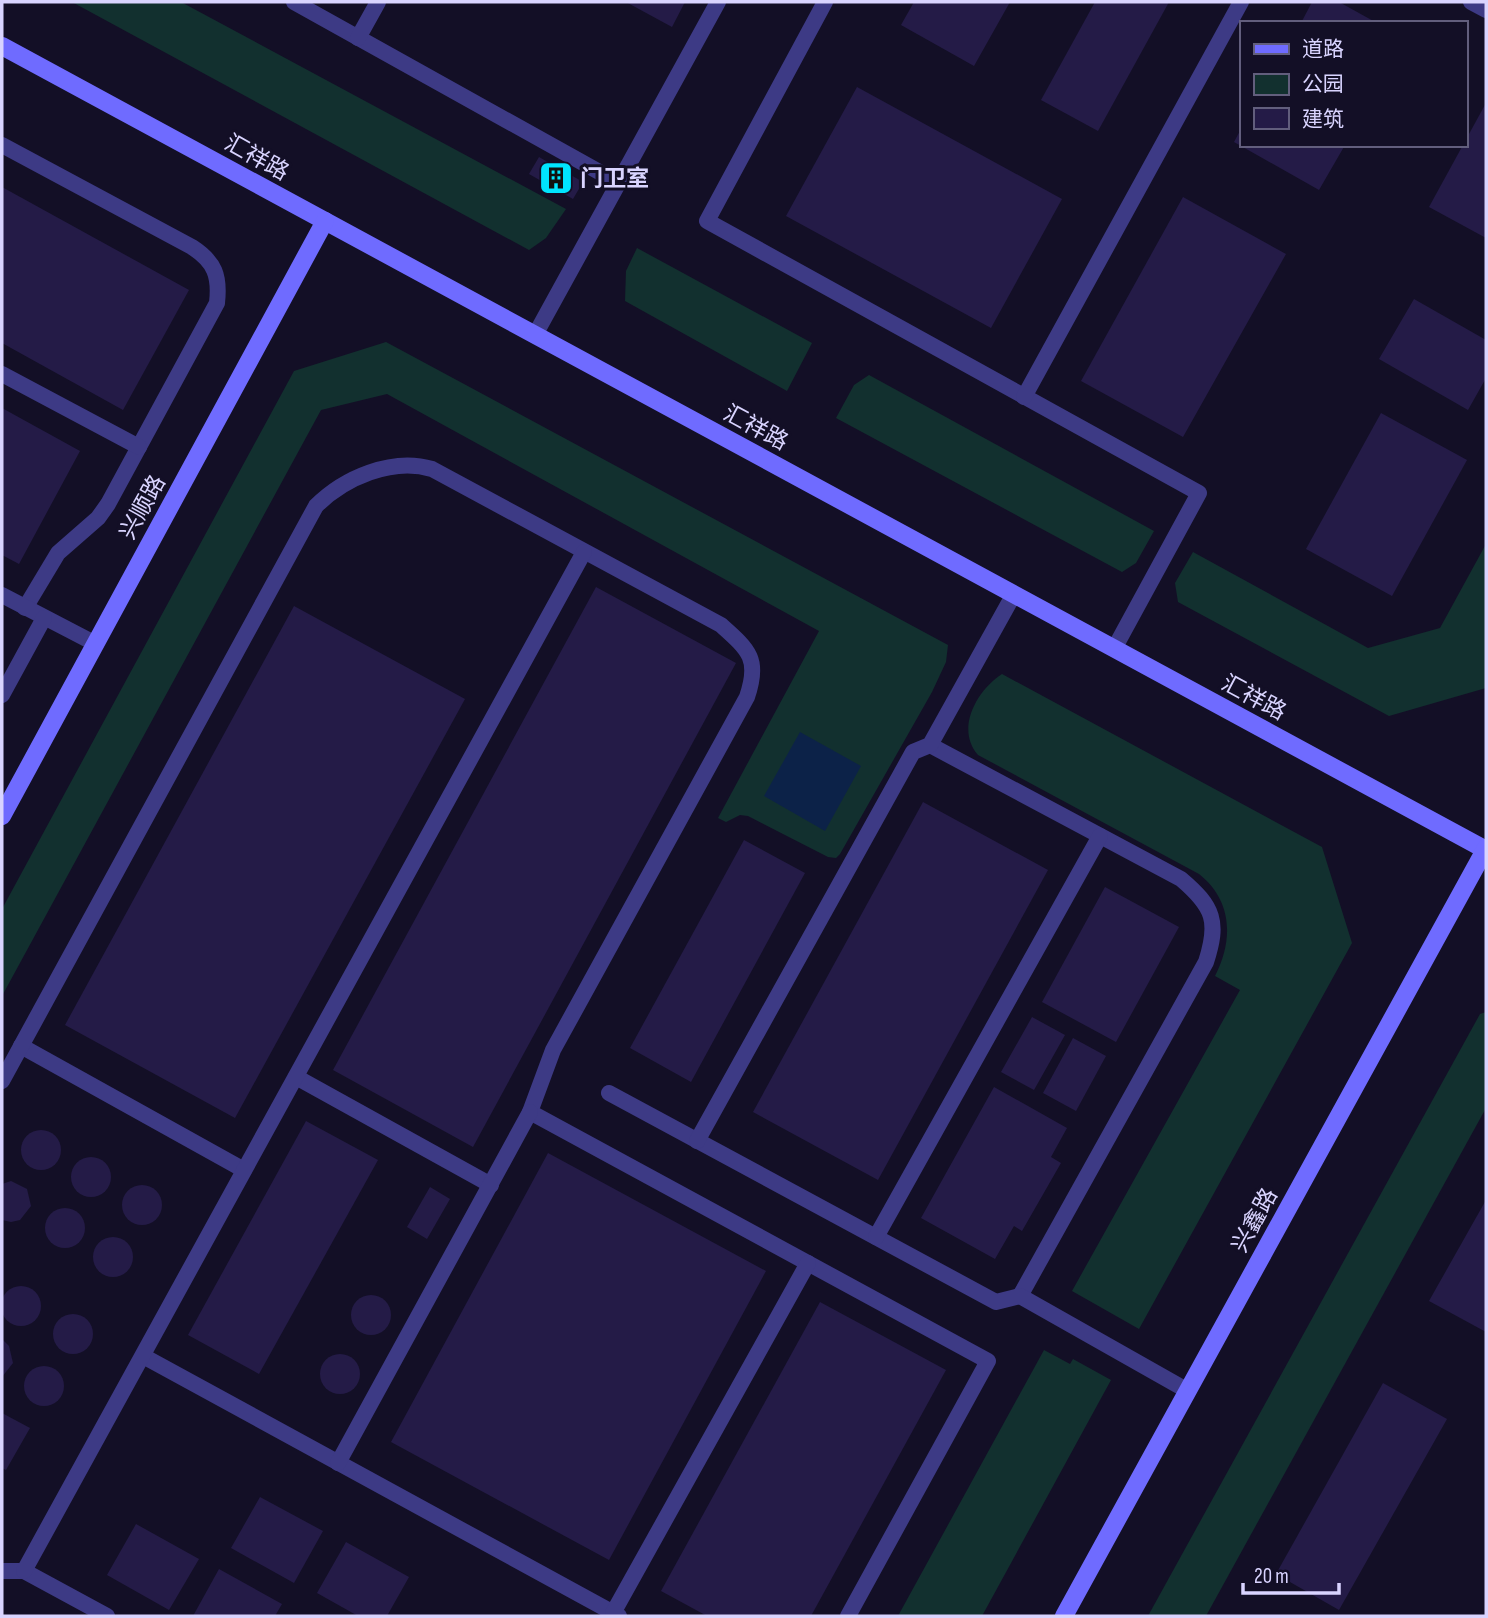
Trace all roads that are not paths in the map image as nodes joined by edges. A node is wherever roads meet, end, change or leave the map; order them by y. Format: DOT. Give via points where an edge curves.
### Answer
graph roads {
  1 [pos="293,2"];
  2 [pos="379,2"];
  3 [pos="718,2"];
  4 [pos="825,2"];
  5 [pos="1241,2"];
  6 [pos="1471,2"];
  7 [pos="1486,10"];
  8 [pos="358,38"];
  9 [pos="2,46"];
  10 [pos="2,145"];
  11 [pos="619,183"];
  12 [pos="325,221"];
  13 [pos="535,335"];
  14 [pos="2,374"];
  15 [pos="1024,397"];
  16 [pos="139,447"];
  17 [pos="584,552"];
  18 [pos="1014,594"];
  19 [pos="2,595"];
  20 [pos="25,608"];
  21 [pos="44,618"];
  22 [pos="96,644"];
  23 [pos="1114,649"];
  24 [pos="2,695"];
  25 [pos="930,745"];
  26 [pos="2,816"];
  27 [pos="1100,836"];
  28 [pos="1486,849"];
  29 [pos="21,1046"];
  30 [pos="296,1077"];
  31 [pos="2,1081"];
  32 [pos="609,1093"];
  33 [pos="530,1112"];
  34 [pos="697,1141"];
  35 [pos="244,1170"];
  36 [pos="491,1185"];
  37 [pos="876,1237"];
  38 [pos="808,1263"];
  39 [pos="1020,1296"];
  40 [pos="143,1356"];
  41 [pos="1188,1391"];
  42 [pos="338,1463"];
  43 [pos="2,1571"];
  44 [pos="24,1571"];
  45 [pos="616,1615"];
  46 [pos="107,1616"];
  47 [pos="848,1616"];
  48 [pos="1064,1616"];
  1 -- 8 [label="lane"];
  2 -- 8 [label="lane"];
  3 -- 11 [label="lane"];
  4 -- 15 [label="lane" via="707,221"];
  5 -- 15 [label="lane"];
  6 -- 7 [label="lane"];
  8 -- 11 [label="lane"];
  9 -- 12 [label="main road, 汇祥路"];
  10 -- 16 [label="lane" via="192,247 213,264 219,282 217,303"];
  11 -- 13 [label="lane"];
  12 -- 13 [label="main road, 汇祥路"];
  12 -- 22 [label="main road, 兴顺路"];
  13 -- 18 [label="main road, 汇祥路"];
  14 -- 16 [label="lane"];
  15 -- 23 [label="lane" via="1199,493"];
  16 -- 20 [label="lane" via="108,504 58,553"];
  17 -- 29 [label="lane" via="432,469 416,465 393,467 332,490 316,506"];
  17 -- 30 [label="lane"];
  17 -- 33 [label="lane" via="721,625 743,645 755,675 553,1050"];
  18 -- 23 [label="main road, 汇祥路"];
  18 -- 25 [label="lane"];
  19 -- 20 [label="lane"];
  20 -- 21 [label="lane"];
  21 -- 22 [label="lane"];
  21 -- 24 [label="lane"];
  22 -- 26 [label="main road, 兴顺路"];
  23 -- 28 [label="main road, 汇祥路"];
  25 -- 27 [label="lane"];
  25 -- 34 [label="lane" via="913,752"];
  27 -- 37 [label="lane"];
  27 -- 39 [label="lane" via="1198,893 1215,926 1206,962"];
  28 -- 41 [label="main road, 兴鑫路"];
  29 -- 31 [label="lane"];
  29 -- 35 [label="lane"];
  30 -- 35 [label="lane"];
  30 -- 36 [label="lane"];
  32 -- 34 [label="lane"];
  33 -- 36 [label="lane"];
  33 -- 38 [label="lane"];
  34 -- 37 [label="lane"];
  35 -- 40 [label="lane"];
  36 -- 42 [label="lane"];
  37 -- 39 [label="lane" via="996,1302"];
  38 -- 45 [label="lane"];
  38 -- 47 [label="lane" via="988,1361"];
  39 -- 41 [label="lane"];
  40 -- 42 [label="lane"];
  40 -- 44 [label="lane"];
  41 -- 48 [label="main road, 兴鑫路"];
  42 -- 45 [label="lane"];
  43 -- 44 [label="lane"];
  44 -- 46 [label="lane"];
}
